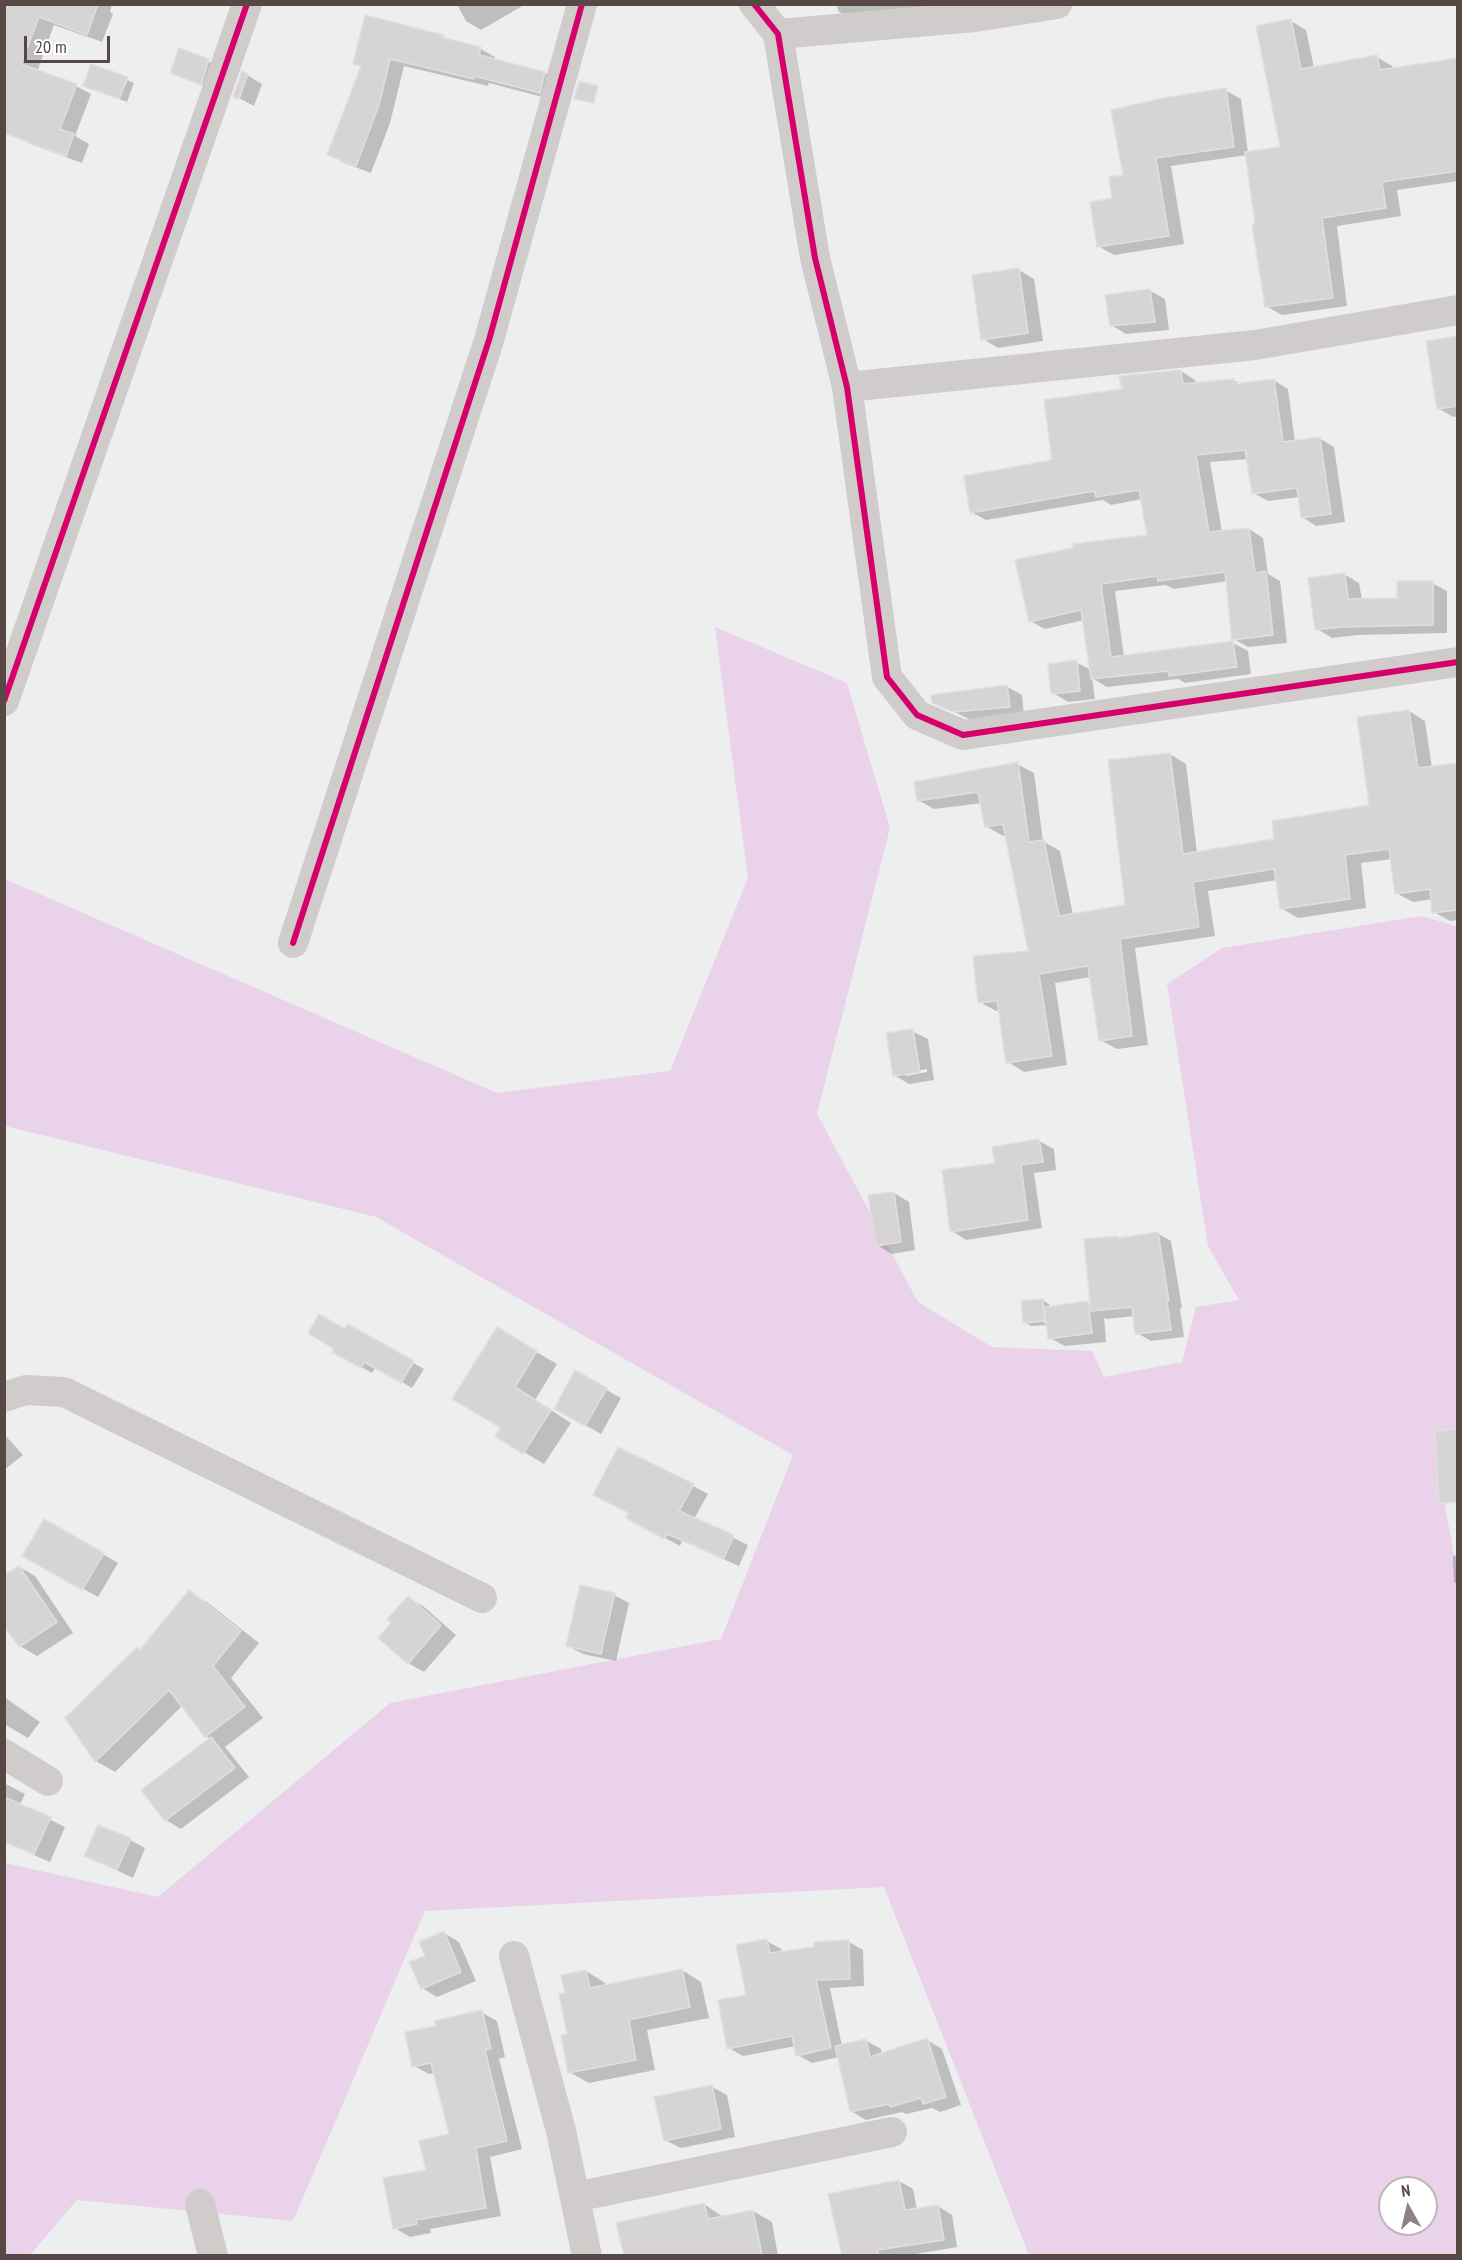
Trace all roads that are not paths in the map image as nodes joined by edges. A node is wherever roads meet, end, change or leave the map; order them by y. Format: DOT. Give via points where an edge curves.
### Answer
graph roads {
  1 [pos="247,4"];
  2 [pos="582,4"];
  3 [pos="754,4"];
  4 [pos="1057,4"];
  5 [pos="974,11"];
  6 [pos="778,34"];
  7 [pos="1458,310"];
  8 [pos="847,387"];
  9 [pos="1458,662"];
  10 [pos="4,701"];
  11 [pos="293,943"];
  12 [pos="4,1397"];
  13 [pos="482,1598"];
  14 [pos="4,1754"];
  15 [pos="48,1781"];
  16 [pos="514,1956"];
  17 [pos="892,2132"];
  18 [pos="575,2197"];
  19 [pos="200,2204"];
  20 [pos="213,2256"];
  21 [pos="587,2256"];
  1 -- 10 [label="street"];
  2 -- 11 [label="street" via="489,340"];
  3 -- 6 [label="street"];
  4 -- 5 [label="street"];
  5 -- 6 [label="street"];
  6 -- 8 [label="street" via="815,258"];
  7 -- 8 [label="street" via="1256,345"];
  8 -- 9 [label="street" via="887,677 918,715 943,727 963,735"];
  12 -- 13 [label="street" via="26,1390 64,1392"];
  14 -- 15 [label="street"];
  16 -- 18 [label="street"];
  17 -- 18 [label="street"];
  18 -- 21 [label="street"];
  19 -- 20 [label="street"];
}
